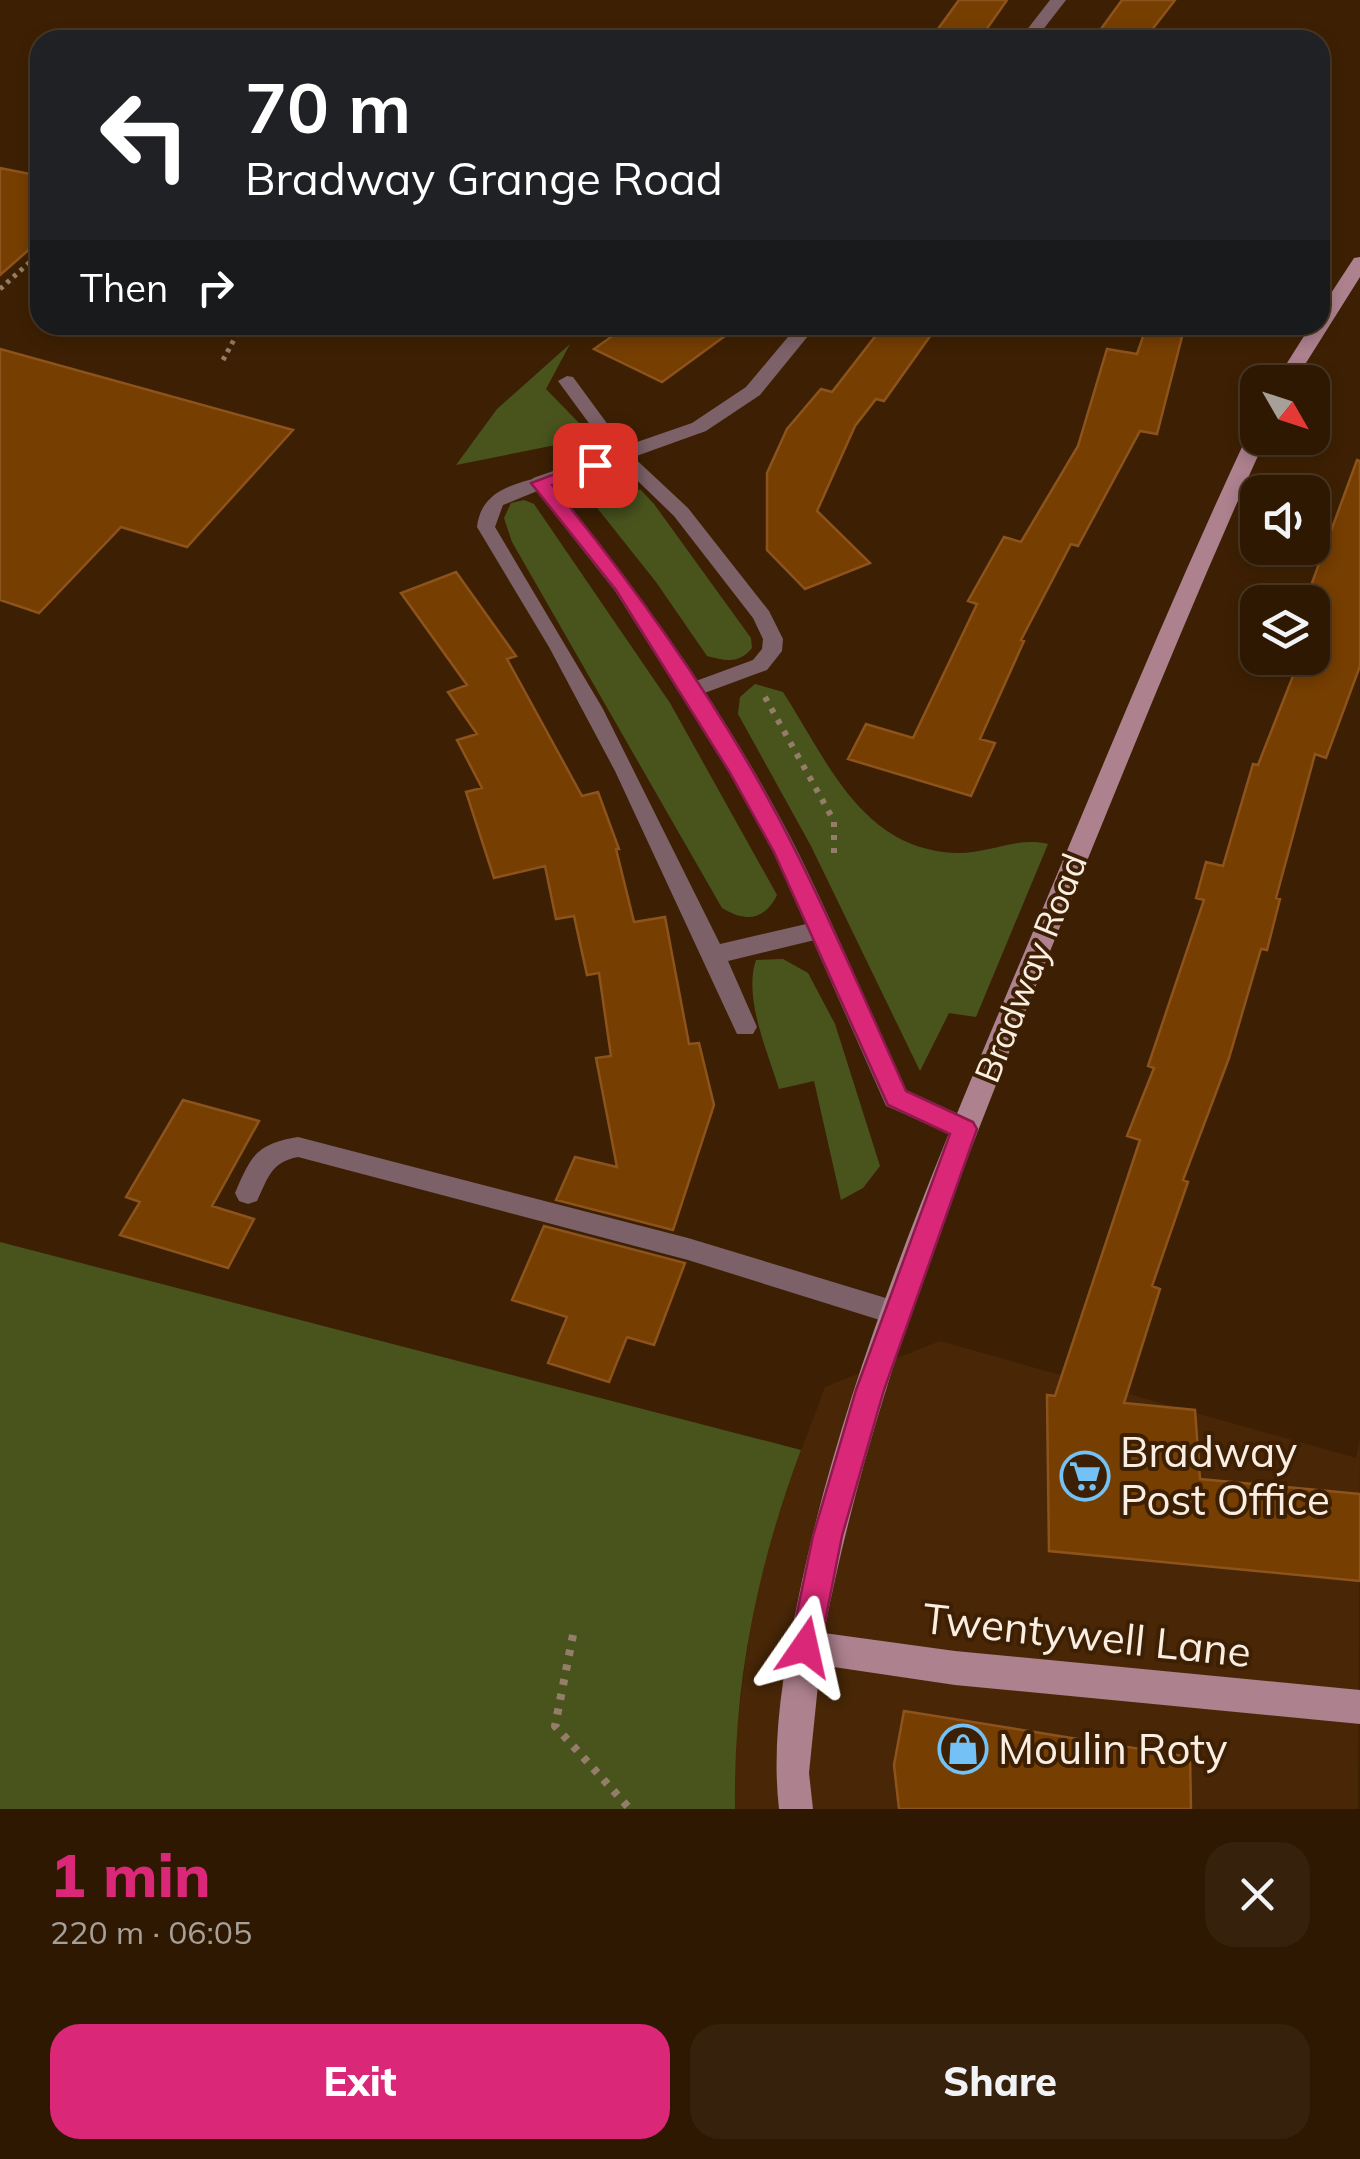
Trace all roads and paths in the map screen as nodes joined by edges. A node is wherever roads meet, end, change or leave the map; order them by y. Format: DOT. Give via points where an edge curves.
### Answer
graph roads {
  1 [pos="1058,0"];
  2 [pos="1036,30"];
  3 [pos="1360,262"];
  4 [pos="30,263"];
  5 [pos="0,289"];
  6 [pos="1330,309"];
  7 [pos="237,335"];
  8 [pos="800,335"];
  9 [pos="1314,335"];
  10 [pos="223,360"];
  11 [pos="1295,365"];
  12 [pos="567,381"];
  13 [pos="1248,455"];
  14 [pos="622,456"];
  15 [pos="540,483"];
  16 [pos="748,670"];
  17 [pos="692,690"];
  18 [pos="819,930"];
  19 [pos="714,954"];
  20 [pos="745,1026"];
  21 [pos="964,1129"];
  22 [pos="248,1193"];
  23 [pos="899,1314"];
  24 [pos="574,1636"];
  25 [pos="805,1647"];
  26 [pos="1360,1708"];
  27 [pos="630,1809"];
  28 [pos="796,1809"];
  1 -- 2 [label="street"];
  3 -- 6 [label="main road"];
  4 -- 5 [label="path"];
  7 -- 10 [label="path"];
  8 -- 14 [label="street" via="771,373 730,408"];
  9 -- 11 [label="main road"];
  12 -- 14 [label="lane"];
  13 -- 21 [label="main road, Bradway Road"];
  14 -- 15 [label="street"];
  14 -- 16 [label="lane" via="682,512 762,616 772,651"];
  15 -- 17 [label="street" via="623,586"];
  15 -- 19 [label="lane" via="497,498 486,511 486,527 562,650"];
  16 -- 17 [label="lane"];
  16 -- 18 [label="path" via="834,821 834,884"];
  17 -- 18 [label="street" via="786,852"];
  18 -- 19 [label="lane"];
  18 -- 21 [label="street" via="896,1098"];
  19 -- 20 [label="lane"];
  21 -- 23 [label="main road, Bradway Road"];
  22 -- 23 [label="lane" via="263,1157 298,1147 688,1249"];
  23 -- 25 [label="main road, Bradway Road" via="828,1536"];
  24 -- 27 [label="path" via="555,1726"];
  25 -- 26 [label="main road, Twentywell Lane"];
  25 -- 28 [label="main road, Bradway Road" via="792,1773"];
}
